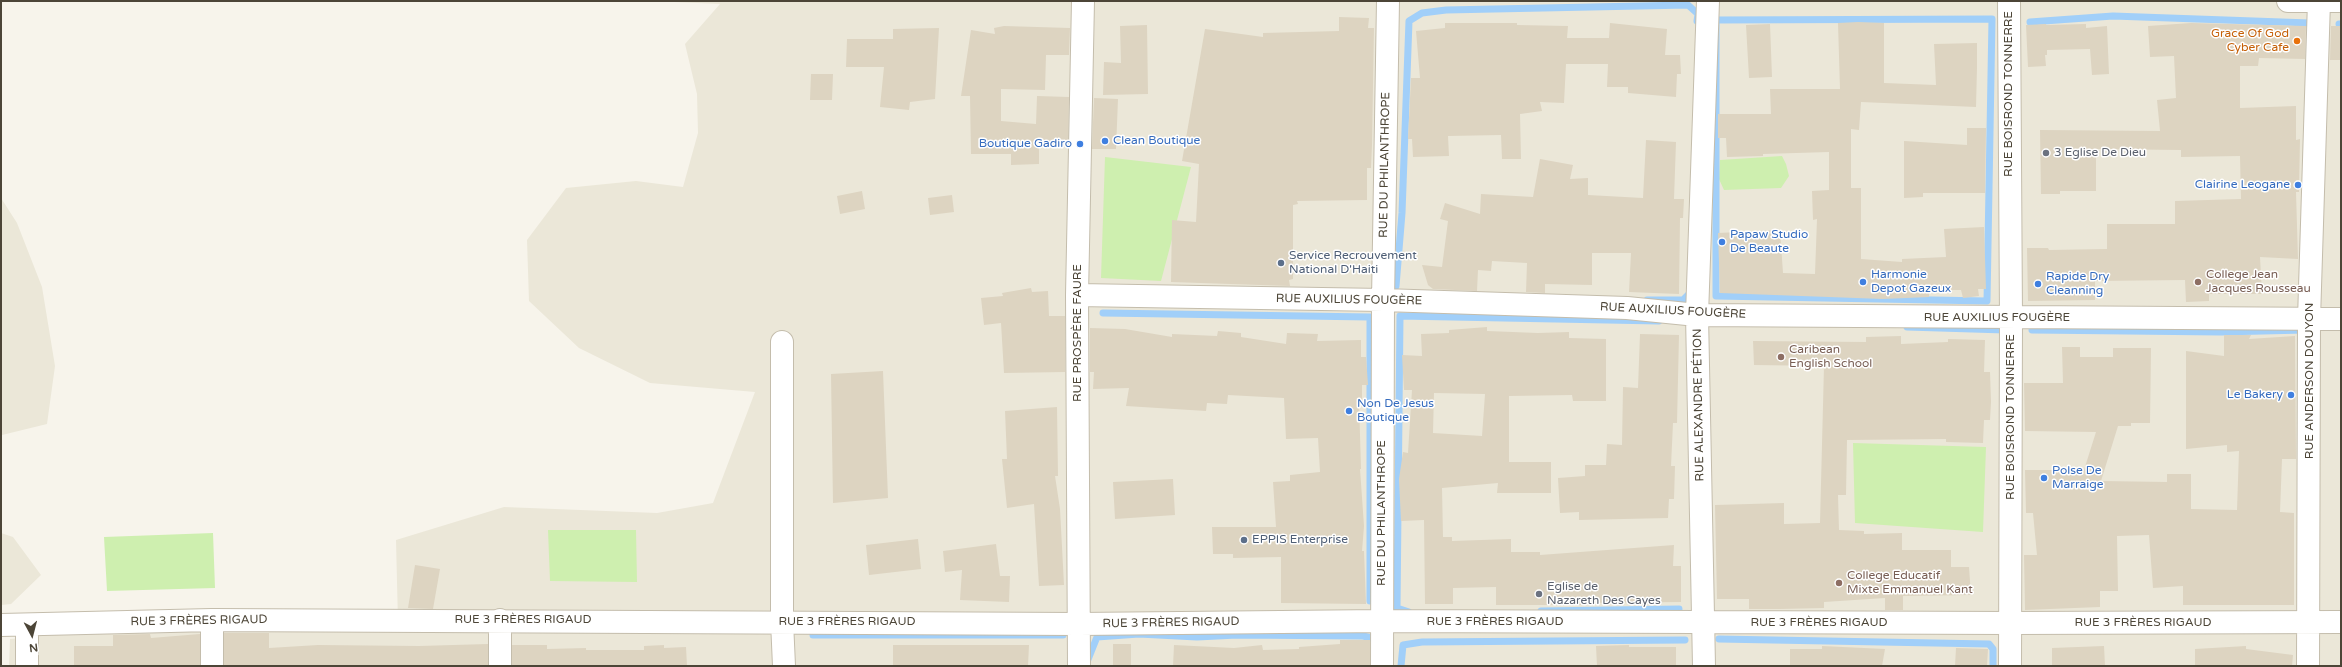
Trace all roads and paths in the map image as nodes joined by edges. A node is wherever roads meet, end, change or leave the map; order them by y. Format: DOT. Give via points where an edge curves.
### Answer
graph roads {
  1 [pos="1083,1"];
  2 [pos="1388,1"];
  3 [pos="1708,1"];
  4 [pos="2008,1"];
  5 [pos="2288,1"];
  6 [pos="2320,1"];
  7 [pos="2341,2"];
  8 [pos="1077,295"];
  9 [pos="1383,300"];
  10 [pos="1697,315"];
  11 [pos="2011,318"];
  12 [pos="2309,319"];
  13 [pos="2341,319"];
  14 [pos="782,342"];
  15 [pos="212,620"];
  16 [pos="500,620"];
  17 [pos="782,621"];
  18 [pos="1382,621"];
  19 [pos="2310,622"];
  20 [pos="2341,622"];
  21 [pos="1704,623"];
  22 [pos="2011,623"];
  23 [pos="27,624"];
  24 [pos="1079,624"];
  25 [pos="1,625"];
  26 [pos="27,666"];
  27 [pos="212,666"];
  28 [pos="500,666"];
  29 [pos="784,666"];
  30 [pos="1079,666"];
  31 [pos="1382,666"];
  32 [pos="1704,666"];
  33 [pos="2010,666"];
  34 [pos="2308,666"];
  1 -- 8 [label="street, RUE PROSPÈRE FAURE"];
  2 -- 9 [label="street, RUE DU PHILANTHROPE"];
  3 -- 10 [label="street, RUE ALEXANDRE PÉTION"];
  4 -- 11 [label="street, RUE BOISROND TONNERRE"];
  5 -- 6 [label="street"];
  6 -- 7 [label="street"];
  6 -- 12 [label="street, RUE ANDERSON DOUYON"];
  8 -- 9 [label="street, RUE AUXILIUS FOUGÈRE"];
  8 -- 24 [label="street, RUE PROSPÈRE FAURE"];
  9 -- 10 [label="street, RUE AUXILIUS FOUGÈRE" via="1627,308"];
  9 -- 18 [label="street, RUE DU PHILANTHROPE"];
  10 -- 11 [label="street, RUE AUXILIUS FOUGÈRE"];
  10 -- 21 [label="street, RUE ALEXANDRE PÉTION"];
  11 -- 12 [label="street, RUE AUXILIUS FOUGÈRE"];
  11 -- 22 [label="street, RUE BOISROND TONNERRE"];
  12 -- 13 [label="street, RUE AUXILIUS FOUGÈRE"];
  12 -- 19 [label="street, RUE ANDERSON DOUYON"];
  14 -- 17 [label="street"];
  15 -- 16 [label="street, RUE 3 FRÈRES RIGAUD"];
  15 -- 23 [label="street, RUE 3 FRÈRES RIGAUD"];
  15 -- 27 [label="street"];
  16 -- 17 [label="street, RUE 3 FRÈRES RIGAUD"];
  16 -- 28 [label="street"];
  17 -- 24 [label="street, RUE 3 FRÈRES RIGAUD"];
  17 -- 29 [label="street"];
  18 -- 21 [label="street, RUE 3 FRÈRES RIGAUD"];
  18 -- 24 [label="street, RUE 3 FRÈRES RIGAUD"];
  18 -- 31 [label="street, RUE DU PHILANTHROPE"];
  19 -- 20 [label="street, RUE 3 FRÈRES RIGAUD"];
  19 -- 22 [label="street, RUE 3 FRÈRES RIGAUD"];
  19 -- 34 [label="street, RUE ANDERSON DOUYON"];
  21 -- 22 [label="street, RUE 3 FRÈRES RIGAUD"];
  21 -- 32 [label="street, RUE ALEXANDRE PÉTION"];
  22 -- 33 [label="street, RUE BOISROND TONNERRE"];
  23 -- 25 [label="street, RUE 3 FRÈRES RIGAUD"];
  23 -- 26 [label="street"];
  24 -- 30 [label="street, RUE PROSPÈRE FAURE"];
}
